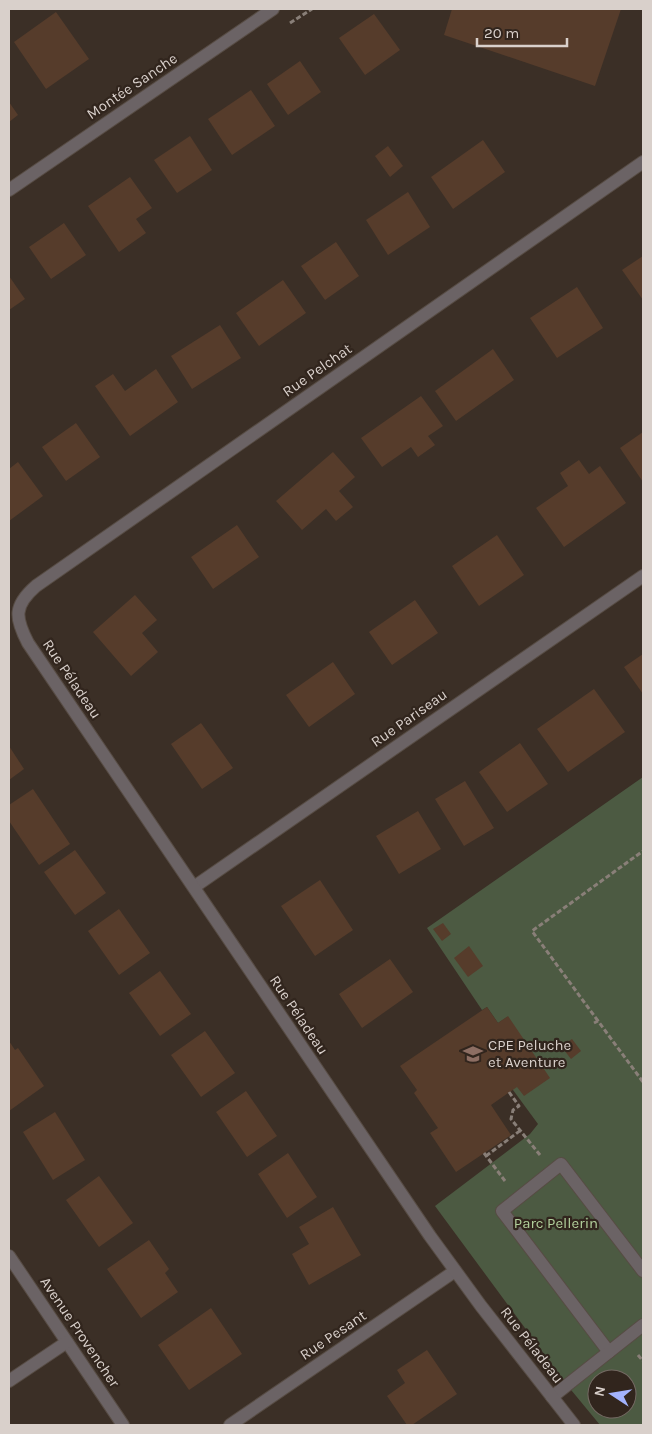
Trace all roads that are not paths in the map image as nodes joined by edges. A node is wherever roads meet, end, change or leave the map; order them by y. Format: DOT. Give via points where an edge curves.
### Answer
graph roads {
  1 [pos="273,9"];
  2 [pos="258,13"];
  3 [pos="643,162"];
  4 [pos="9,190"];
  5 [pos="643,576"];
  6 [pos="18,611"];
  7 [pos="194,888"];
  8 [pos="9,1256"];
  9 [pos="455,1271"];
  10 [pos="643,1271"];
  11 [pos="643,1325"];
  12 [pos="67,1342"];
  13 [pos="609,1352"];
  14 [pos="9,1381"];
  15 [pos="552,1397"];
  16 [pos="123,1425"];
  17 [pos="230,1425"];
  18 [pos="574,1425"];
  1 -- 2 [label="street, Montée Sanche"];
  2 -- 4 [label="street, Montée Sanche"];
  3 -- 6 [label="street, Rue Pelchat" via="36,586 27,594"];
  5 -- 7 [label="street, Rue Pariseau"];
  6 -- 7 [label="street, Rue Péladeau" via="18,620 28,643"];
  7 -- 9 [label="street, Rue Péladeau"];
  8 -- 12 [label="street, Avenue Provencher"];
  9 -- 15 [label="street, Rue Péladeau"];
  9 -- 17 [label="street, Rue Pesant"];
  10 -- 13 [label="street" via="561,1164 502,1211"];
  11 -- 13 [label="street"];
  12 -- 14 [label="street"];
  12 -- 16 [label="street, Avenue Provencher"];
  13 -- 15 [label="street"];
  15 -- 18 [label="street, Rue Péladeau"];
}
